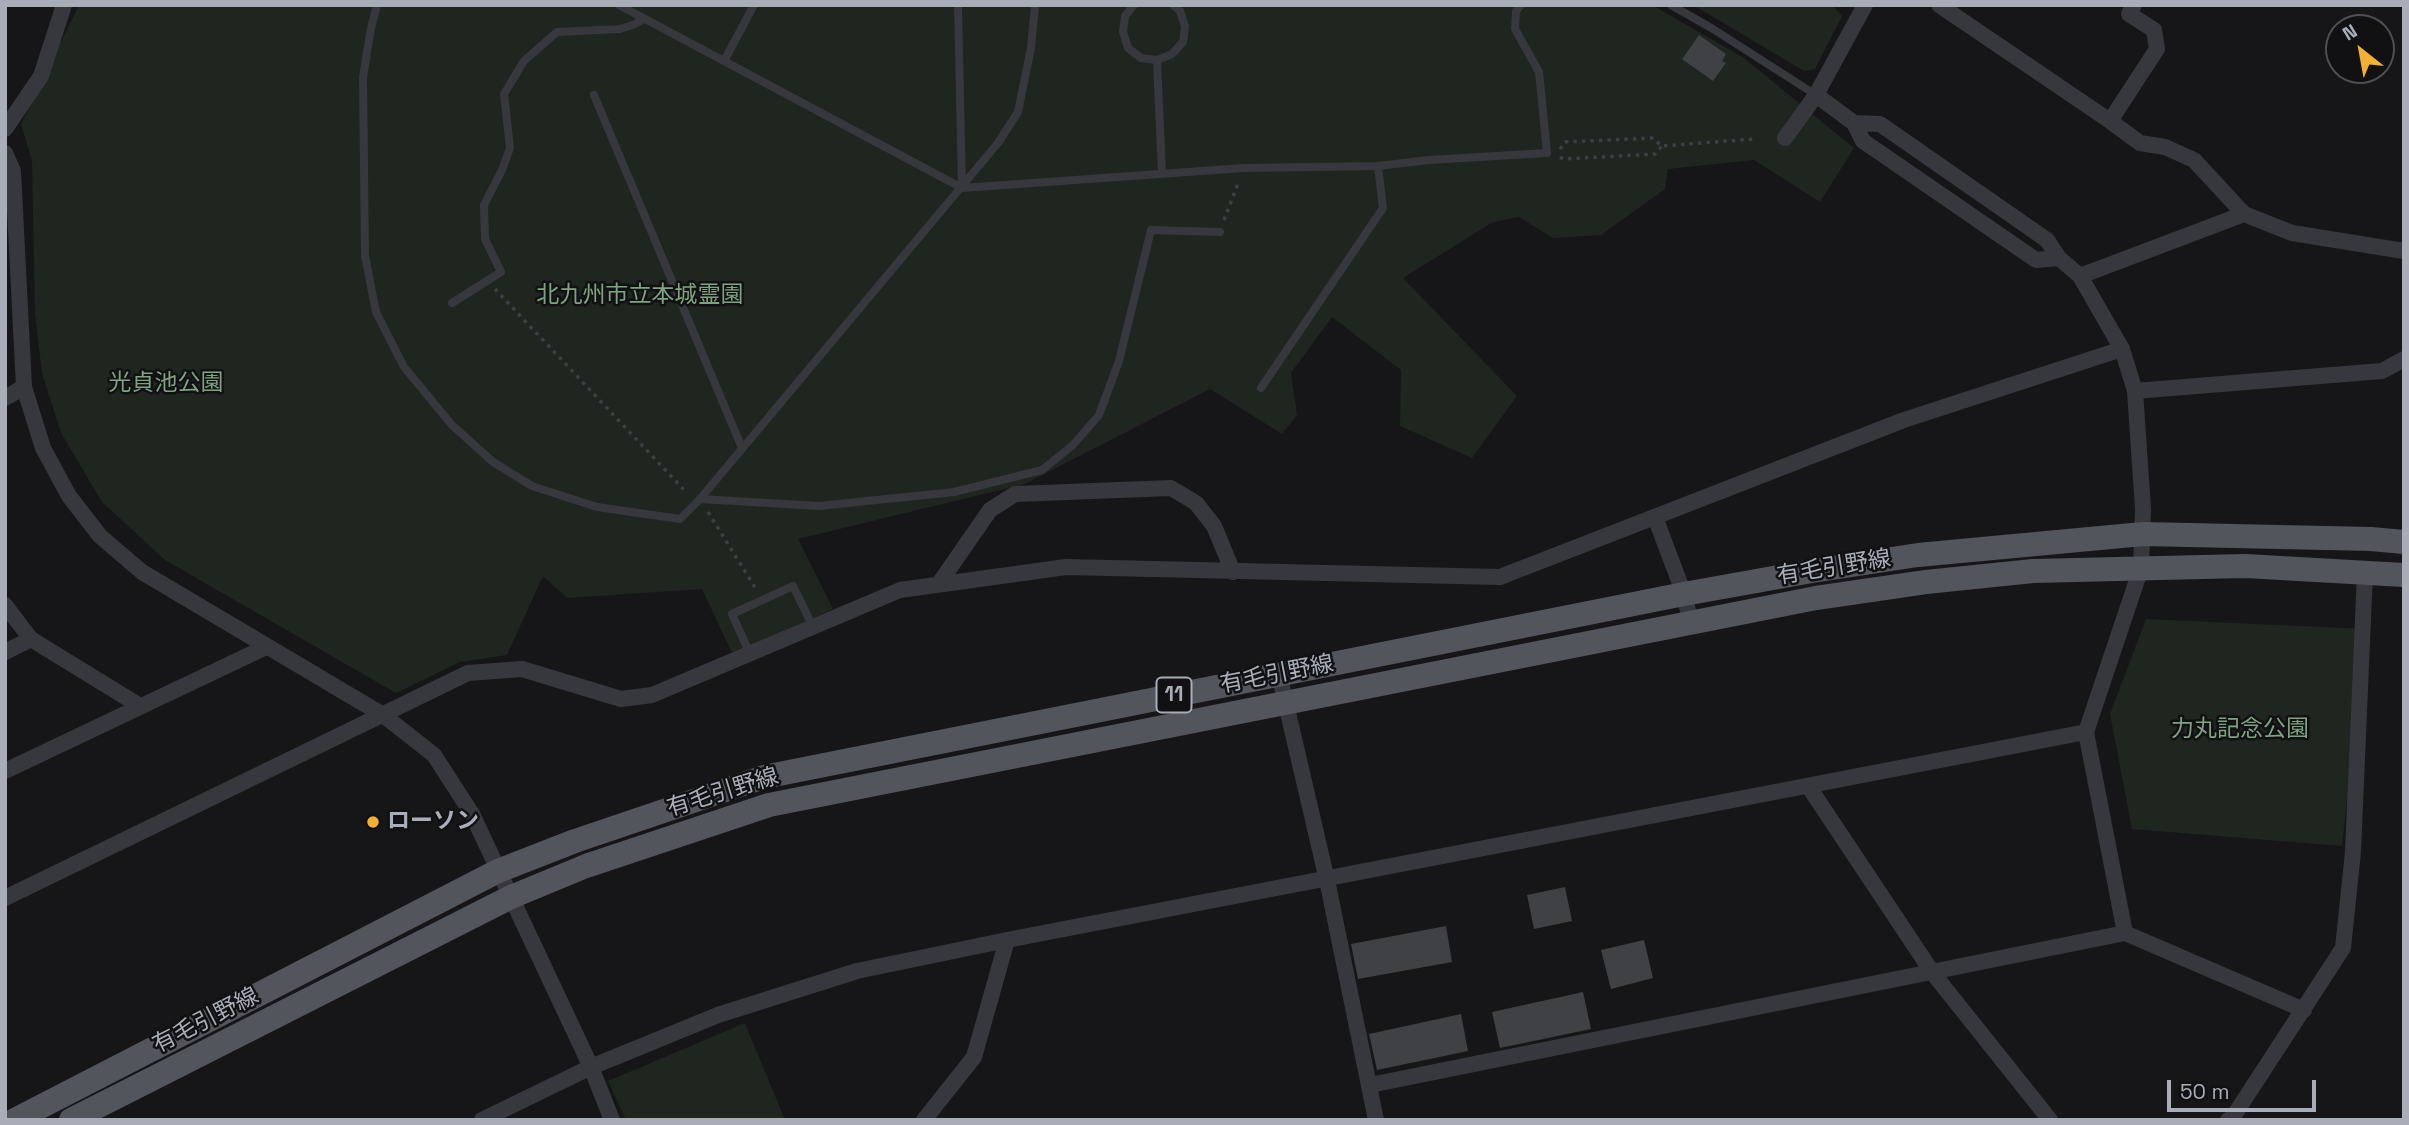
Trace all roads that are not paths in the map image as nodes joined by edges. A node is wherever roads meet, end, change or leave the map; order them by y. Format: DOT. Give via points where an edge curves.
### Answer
graph roads {
  1 [pos="64,5"];
  2 [pos="377,5"];
  3 [pos="619,5"];
  4 [pos="754,5"];
  5 [pos="957,5"];
  6 [pos="1035,5"];
  7 [pos="1134,5"];
  8 [pos="1173,5"];
  9 [pos="1521,5"];
  10 [pos="1671,5"];
  11 [pos="1939,5"];
  12 [pos="1858,8"];
  13 [pos="2127,8"];
  14 [pos="644,19"];
  15 [pos="1157,60"];
  16 [pos="724,61"];
  17 [pos="594,95"];
  18 [pos="1816,95"];
  19 [pos="2109,121"];
  20 [pos="1854,123"];
  21 [pos="5,129"];
  22 [pos="1785,138"];
  23 [pos="5,153"];
  24 [pos="1378,166"];
  25 [pos="1162,174"];
  26 [pos="962,188"];
  27 [pos="2244,214"];
  28 [pos="1220,232"];
  29 [pos="2404,251"];
  30 [pos="2059,258"];
  31 [pos="2080,276"];
  32 [pos="452,303"];
  33 [pos="2122,349"];
  34 [pos="2404,359"];
  35 [pos="24,387"];
  36 [pos="1261,388"];
  37 [pos="2135,391"];
  38 [pos="5,398"];
  39 [pos="742,448"];
  40 [pos="700,499"];
  41 [pos="1655,517"];
  42 [pos="2143,534"];
  43 [pos="2404,542"];
  44 [pos="2141,568"];
  45 [pos="1233,572"];
  46 [pos="2365,572"];
  47 [pos="2404,575"];
  48 [pos="938,585"];
  49 [pos="1684,594"];
  50 [pos="5,605"];
  51 [pos="1690,623"];
  52 [pos="813,627"];
  53 [pos="31,639"];
  54 [pos="266,647"];
  55 [pos="5,652"];
  56 [pos="750,654"];
  57 [pos="1279,674"];
  58 [pos="1286,704"];
  59 [pos="140,706"];
  60 [pos="383,715"];
  61 [pos="2086,732"];
  62 [pos="5,771"];
  63 [pos="1809,787"];
  64 [pos="498,871"];
  65 [pos="1326,880"];
  66 [pos="511,897"];
  67 [pos="5,898"];
  68 [pos="2125,933"];
  69 [pos="1007,940"];
  70 [pos="1932,972"];
  71 [pos="2304,1010"];
  72 [pos="591,1067"];
  73 [pos="1370,1085"];
  74 [pos="15,1120"];
  75 [pos="71,1120"];
  76 [pos="482,1120"];
  77 [pos="612,1120"];
  78 [pos="924,1120"];
  79 [pos="1376,1120"];
  80 [pos="2050,1120"];
  81 [pos="2228,1120"];
  1 -- 21 [label="street" via="41,76"];
  2 -- 40 [label="lane" via="363,77 365,256 376,312 404,367 452,425 493,462 532,486 597,507 680,520"];
  3 -- 14 [label="lane"];
  4 -- 16 [label="lane"];
  5 -- 26 [label="lane"];
  6 -- 26 [label="lane" via="1018,112"];
  7 -- 15 [label="lane" via="1125,16 1128,48 1141,58"];
  8 -- 15 [label="lane" via="1180,10 1185,26 1183,42 1172,54"];
  9 -- 24 [label="lane" via="1515,29 1539,72 1547,153"];
  10 -- 18 [label="lane"];
  11 -- 19 [label="street"];
  12 -- 18 [label="street"];
  13 -- 19 [label="street" via="2154,30 2157,49"];
  14 -- 16 [label="lane"];
  14 -- 32 [label="lane" via="620,29 557,32 524,61 504,94 510,148 484,205 485,239 501,272 491,284"];
  15 -- 25 [label="lane"];
  16 -- 26 [label="lane"];
  17 -- 39 [label="lane"];
  18 -- 20 [label="street"];
  18 -- 22 [label="street"];
  19 -- 27 [label="street" via="2140,143 2165,147 2194,160"];
  20 -- 30 [label="street" via="1880,124 2047,240"];
  20 -- 30 [label="street" via="1863,141 2036,260"];
  23 -- 35 [label="street" via="13,171"];
  24 -- 25 [label="lane"];
  24 -- 36 [label="lane" via="1383,208"];
  25 -- 26 [label="lane"];
  26 -- 39 [label="lane"];
  27 -- 29 [label="street" via="2292,233"];
  27 -- 31 [label="street"];
  28 -- 40 [label="lane" via="1151,230 1119,361 1099,415 1073,445 1042,470 954,492 819,506"];
  30 -- 31 [label="street"];
  31 -- 33 [label="street"];
  33 -- 37 [label="street"];
  33 -- 41 [label="street" via="1904,420"];
  34 -- 37 [label="street" via="2382,371"];
  35 -- 38 [label="street"];
  35 -- 54 [label="street" via="43,448 69,496 100,536 142,572"];
  37 -- 42 [label="street"];
  39 -- 40 [label="lane"];
  41 -- 45 [label="street" via="1500,577"];
  41 -- 49 [label="street"];
  42 -- 43 [label="main road, 有毛引野線 / 11"];
  42 -- 44 [label="street"];
  42 -- 49 [label="main road, 有毛引野線 / 11" via="1918,555"];
  44 -- 46 [label="main road, 有毛引野線 / 11" via="2245,566"];
  44 -- 51 [label="main road, 有毛引野線 / 11" via="2033,571 1926,582"];
  44 -- 61 [label="street"];
  45 -- 48 [label="street" via="1066,567"];
  45 -- 48 [label="street" via="1214,526 1196,503 1171,488 1015,494 990,510"];
  46 -- 47 [label="main road, 有毛引野線 / 11"];
  46 -- 71 [label="street" via="2353,852 2343,948"];
  48 -- 52 [label="street" via="901,590"];
  49 -- 51 [label="street"];
  49 -- 57 [label="main road, 有毛引野線 / 11"];
  50 -- 53 [label="street"];
  51 -- 58 [label="main road, 有毛引野線 / 11"];
  52 -- 56 [label="street"];
  52 -- 56 [label="lane" via="793,586 732,614"];
  53 -- 55 [label="street"];
  53 -- 59 [label="street"];
  54 -- 59 [label="street"];
  54 -- 60 [label="street"];
  56 -- 60 [label="street" via="652,695 621,699 522,669 468,673"];
  57 -- 58 [label="street"];
  57 -- 64 [label="main road, 有毛引野線 / 11" via="764,777"];
  58 -- 65 [label="street"];
  58 -- 66 [label="main road, 有毛引野線 / 11" via="769,806 586,866"];
  59 -- 62 [label="street"];
  60 -- 64 [label="street" via="434,755 472,814"];
  60 -- 67 [label="street"];
  61 -- 63 [label="street"];
  61 -- 68 [label="street"];
  63 -- 65 [label="street"];
  63 -- 70 [label="street"];
  64 -- 66 [label="street"];
  64 -- 74 [label="main road, 有毛引野線 / 11"];
  65 -- 69 [label="street"];
  65 -- 73 [label="street"];
  66 -- 72 [label="street"];
  66 -- 75 [label="main road, 有毛引野線 / 11"];
  68 -- 70 [label="street"];
  68 -- 71 [label="street"];
  69 -- 72 [label="street" via="857,971 718,1015"];
  69 -- 78 [label="street" via="974,1057"];
  70 -- 73 [label="street"];
  70 -- 80 [label="street"];
  71 -- 81 [label="street"];
  72 -- 76 [label="street"];
  72 -- 77 [label="street"];
  73 -- 79 [label="street"];
}
